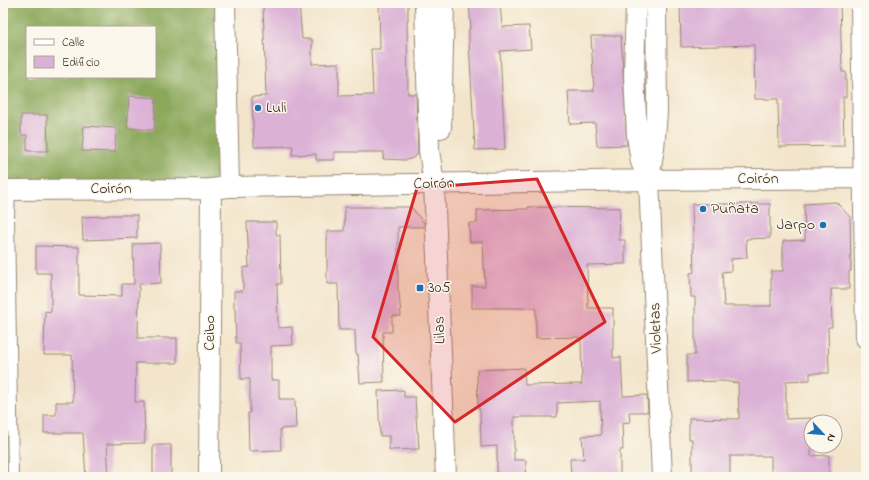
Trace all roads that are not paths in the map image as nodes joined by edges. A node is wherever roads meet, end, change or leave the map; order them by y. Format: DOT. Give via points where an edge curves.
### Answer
graph roads {
  1 [pos="225,3"];
  2 [pos="425,3"];
  3 [pos="444,3"];
  4 [pos="636,3"];
  5 [pos="656,3"];
  6 [pos="861,3"];
  7 [pos="865,178"];
  8 [pos="649,180"];
  9 [pos="434,184"];
  10 [pos="220,188"];
  11 [pos="7,190"];
  12 [pos="866,338"];
  13 [pos="13,477"];
  14 [pos="209,477"];
  15 [pos="446,477"];
  16 [pos="662,477"];
  1 -- 10 [label="street, Ceibo"];
  2 -- 9 [label="street, Lilas" via="429,150"];
  3 -- 9 [label="street, Lilas" via="441,145"];
  4 -- 8 [label="street, Violetas" via="634,75 637,136 641,162"];
  5 -- 8 [label="street, Violetas" via="656,113"];
  6 -- 7 [label="street"];
  7 -- 8 [label="street, Coirón"];
  7 -- 12 [label="street"];
  8 -- 9 [label="street, Coirón"];
  8 -- 16 [label="street, Violetas"];
  9 -- 10 [label="street, Coirón"];
  9 -- 15 [label="street, Lilas"];
  10 -- 11 [label="street, Coirón"];
  10 -- 14 [label="street, Ceibo"];
  11 -- 13 [label="lane"];
}
